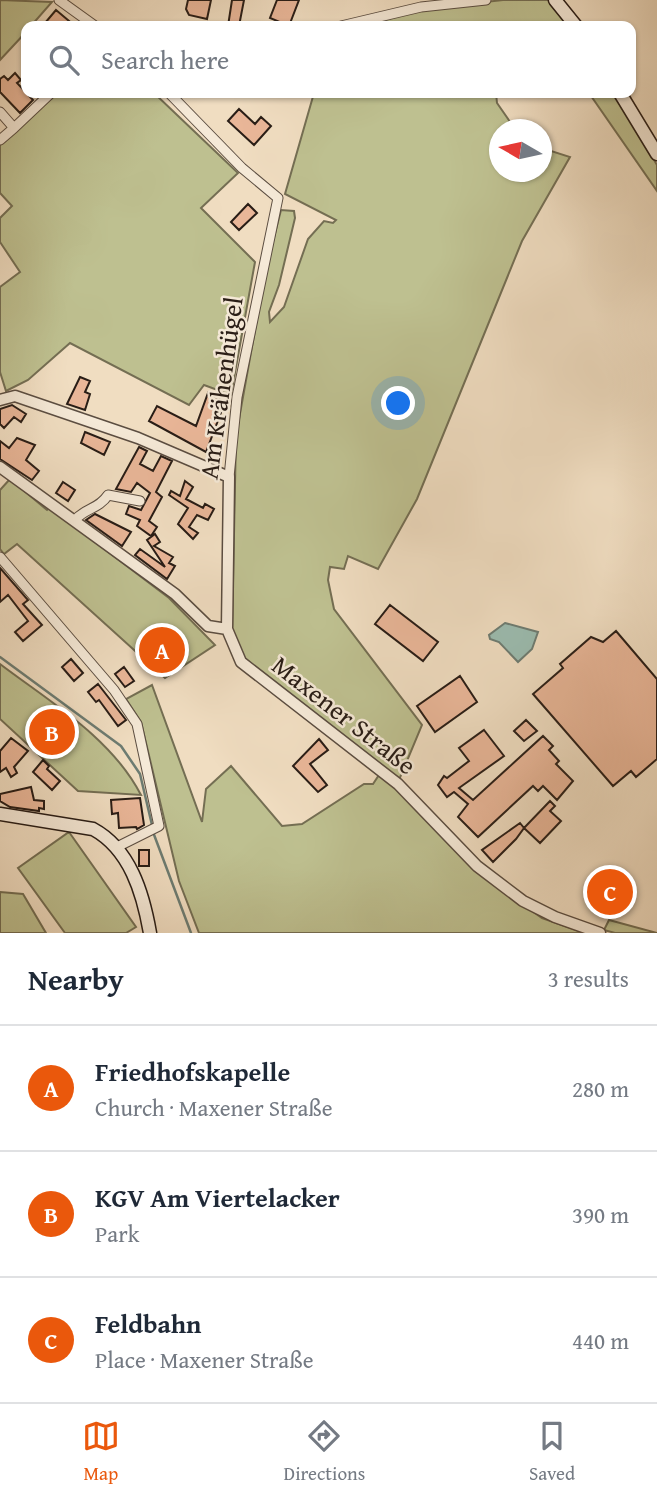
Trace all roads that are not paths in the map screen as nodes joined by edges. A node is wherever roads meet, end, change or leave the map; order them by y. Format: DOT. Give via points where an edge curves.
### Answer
graph roads {
  1 [pos="60,0"];
  2 [pos="486,0"];
  3 [pos="555,0"];
  4 [pos="565,0"];
  5 [pos="88,21"];
  6 [pos="362,21"];
  7 [pos="572,21"];
  8 [pos="581,21"];
  9 [pos="46,98"];
  10 [pos="174,98"];
  11 [pos="623,98"];
  12 [pos="631,98"];
  13 [pos="0,112"];
  14 [pos="14,128"];
  15 [pos="0,140"];
  16 [pos="657,141"];
  17 [pos="657,154"];
  18 [pos="0,400"];
  19 [pos="0,467"];
  20 [pos="229,477"];
  21 [pos="140,501"];
  22 [pos="75,520"];
  23 [pos="0,557"];
  24 [pos="227,629"];
  25 [pos="0,814"];
  26 [pos="119,846"];
  27 [pos="150,933"];
  28 [pos="600,933"];
  1 -- 5 [label="street"];
  2 -- 6 [label="street" via="421,7"];
  3 -- 7 [label="main road"];
  4 -- 8 [label="main road"];
  9 -- 14 [label="street"];
  10 -- 20 [label="street, Am Krähenhügel" via="278,198 237,397"];
  11 -- 17 [label="main road"];
  12 -- 16 [label="main road"];
  13 -- 14 [label="street"];
  14 -- 15 [label="street"];
  18 -- 20 [label="street" via="15,396 138,438"];
  19 -- 22 [label="street"];
  20 -- 24 [label="street, Am Krähenhügel"];
  21 -- 22 [label="street" via="108,495 100,506"];
  22 -- 24 [label="street" via="175,594 208,626"];
  23 -- 26 [label="street" via="114,690 137,724 159,826"];
  24 -- 28 [label="street, Maxener Straße" via="241,662 398,784 477,866 523,901"];
  25 -- 26 [label="main road" via="93,829"];
  26 -- 27 [label="main road"];
}
